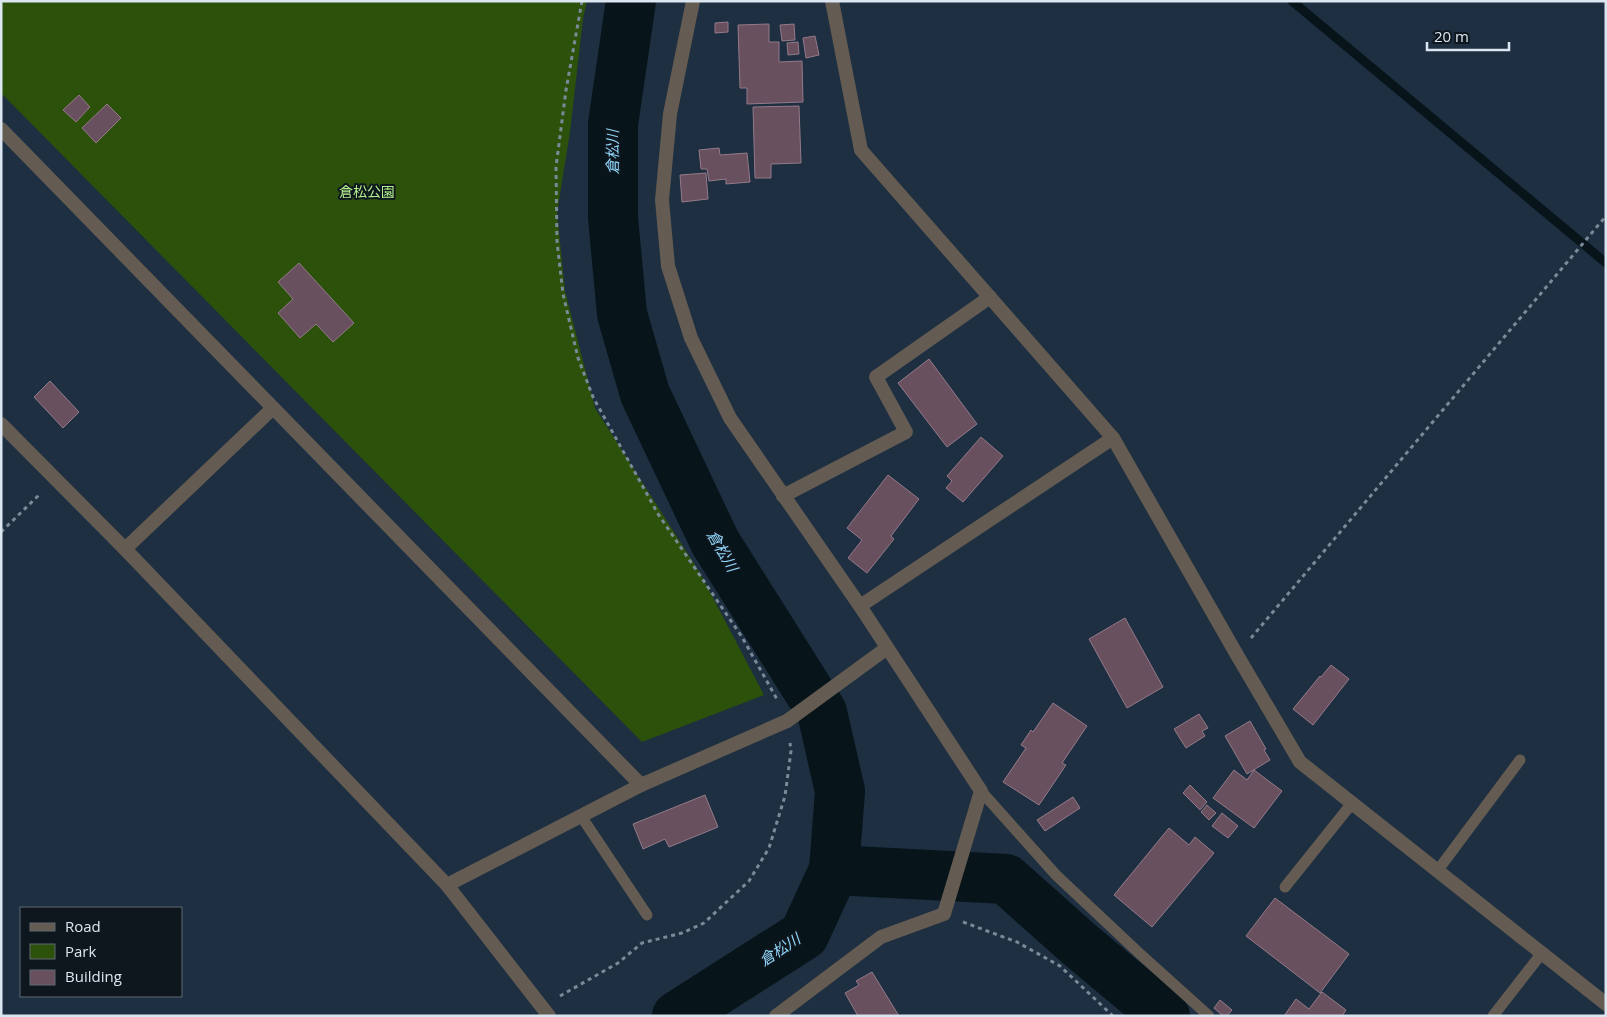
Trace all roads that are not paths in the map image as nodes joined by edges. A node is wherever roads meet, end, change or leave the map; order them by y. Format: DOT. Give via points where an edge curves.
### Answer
graph roads {
  1 [pos="693,1"];
  2 [pos="832,1"];
  3 [pos="1,129"];
  4 [pos="990,297"];
  5 [pos="273,408"];
  6 [pos="1,424"];
  7 [pos="1113,438"];
  8 [pos="783,496"];
  9 [pos="125,549"];
  10 [pos="860,606"];
  11 [pos="887,648"];
  12 [pos="1520,760"];
  13 [pos="641,785"];
  14 [pos="981,791"];
  15 [pos="1352,802"];
  16 [pos="581,816"];
  17 [pos="1438,870"];
  18 [pos="447,885"];
  19 [pos="1285,887"];
  20 [pos="647,915"];
  21 [pos="1542,953"];
  22 [pos="1606,1004"];
  23 [pos="545,1011"];
  24 [pos="776,1016"];
  25 [pos="1209,1016"];
  26 [pos="1493,1016"];
  1 -- 8 [label="street" via="670,114 662,200 668,266 691,338 730,418"];
  2 -- 4 [label="street" via="861,150"];
  3 -- 5 [label="street"];
  4 -- 7 [label="street"];
  4 -- 8 [label="street" via="876,377 906,432"];
  5 -- 9 [label="street"];
  5 -- 13 [label="street"];
  6 -- 9 [label="street"];
  7 -- 10 [label="street"];
  7 -- 15 [label="street" via="1300,762"];
  8 -- 10 [label="street"];
  9 -- 18 [label="street"];
  10 -- 11 [label="street"];
  11 -- 13 [label="street" via="786,721"];
  11 -- 14 [label="street"];
  12 -- 17 [label="lane"];
  13 -- 16 [label="street"];
  14 -- 24 [label="street" via="944,914 881,936"];
  14 -- 25 [label="lane" via="1056,875"];
  15 -- 17 [label="street"];
  15 -- 19 [label="lane"];
  16 -- 18 [label="street"];
  16 -- 20 [label="lane"];
  17 -- 21 [label="street"];
  18 -- 23 [label="street"];
  21 -- 22 [label="street"];
  21 -- 26 [label="lane"];
}
